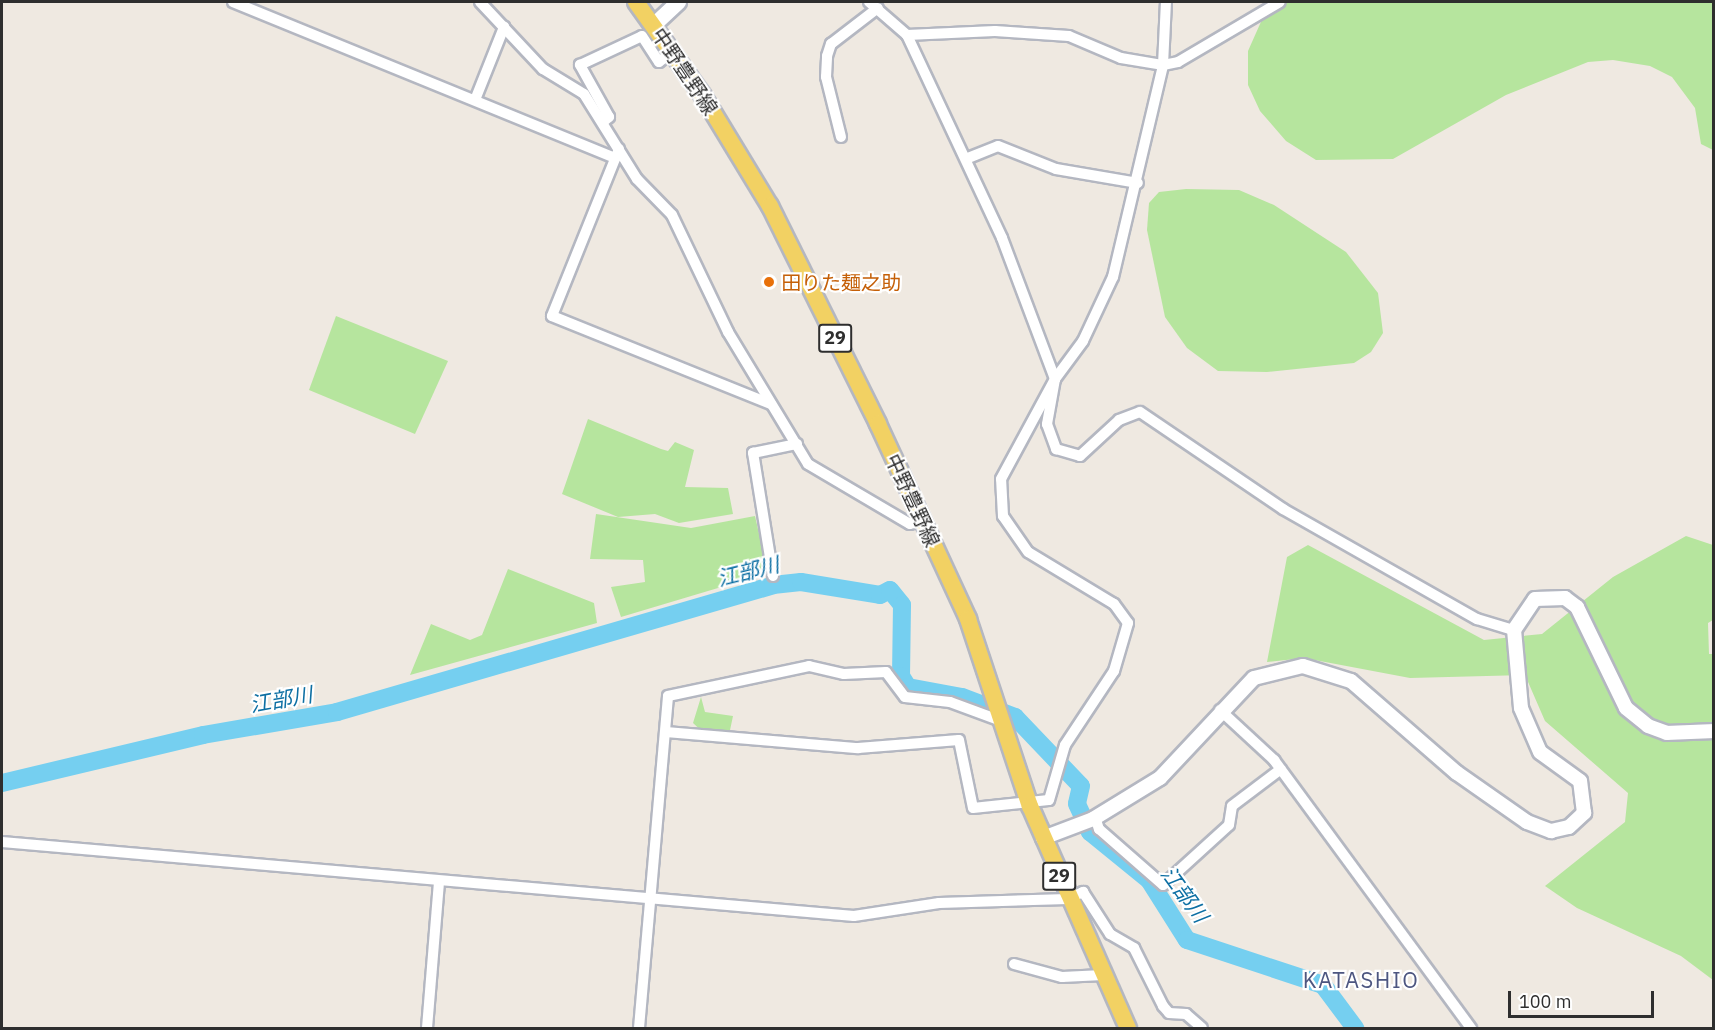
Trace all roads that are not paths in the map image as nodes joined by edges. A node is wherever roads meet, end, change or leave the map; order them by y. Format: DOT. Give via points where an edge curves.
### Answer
graph roads {
  1 [pos="233,2"];
  2 [pos="480,2"];
  3 [pos="636,2"];
  4 [pos="678,2"];
  5 [pos="1166,2"];
  6 [pos="1280,2"];
  7 [pos="873,5"];
  8 [pos="654,24"];
  9 [pos="504,27"];
  10 [pos="907,35"];
  11 [pos="673,51"];
  12 [pos="1163,65"];
  13 [pos="475,100"];
  14 [pos="603,122"];
  15 [pos="841,136"];
  16 [pos="617,154"];
  17 [pos="968,158"];
  18 [pos="1138,183"];
  19 [pos="1055,379"];
  20 [pos="771,404"];
  21 [pos="797,444"];
  22 [pos="924,520"];
  23 [pos="773,576"];
  24 [pos="1514,630"];
  25 [pos="1220,710"];
  26 [pos="999,720"];
  27 [pos="1713,731"];
  28 [pos="666,732"];
  29 [pos="1281,769"];
  30 [pos="1030,806"];
  31 [pos="1094,818"];
  32 [pos="1043,838"];
  33 [pos="2,842"];
  34 [pos="439,882"];
  35 [pos="1068,899"];
  36 [pos="651,901"];
  37 [pos="1014,963"];
  38 [pos="1104,975"];
  39 [pos="427,1029"];
  40 [pos="639,1029"];
  41 [pos="1128,1029"];
  42 [pos="1202,1029"];
  43 [pos="1471,1029"];
  1 -- 13 [label="street"];
  2 -- 9 [label="street"];
  3 -- 8 [label="main road, 中野豊野線 / 29"];
  4 -- 8 [label="main road"];
  5 -- 12 [label="street"];
  6 -- 12 [label="street" via="1178,62"];
  7 -- 10 [label="street"];
  7 -- 15 [label="street" via="831,44 827,56 826,77"];
  8 -- 11 [label="main road, 中野豊野線 / 29"];
  9 -- 13 [label="street"];
  9 -- 14 [label="street" via="543,69 584,94"];
  10 -- 12 [label="street" via="995,31 1069,36 1121,58"];
  10 -- 17 [label="street"];
  11 -- 14 [label="street" via="659,62 642,36 579,65 609,117"];
  11 -- 22 [label="main road, 中野豊野線 / 29" via="770,206"];
  12 -- 18 [label="street"];
  13 -- 16 [label="street"];
  14 -- 16 [label="street"];
  16 -- 20 [label="street" via="686,235 708,296"];
  16 -- 20 [label="street" via="552,316"];
  17 -- 18 [label="street" via="998,146 1056,169"];
  17 -- 19 [label="street"];
  18 -- 19 [label="street" via="1104,298"];
  19 -- 24 [label="street" via="1047,424 1056,449 1066,455 1080,456 1119,420 1140,412 1283,509 1477,619"];
  19 -- 30 [label="street" via="1001,479 1003,516 1028,552 1114,604 1128,623 1114,671 1062,756 1049,800"];
  20 -- 21 [label="street"];
  21 -- 22 [label="street" via="818,470 910,524"];
  21 -- 23 [label="street" via="753,453"];
  22 -- 26 [label="main road, 中野豊野線 / 29" via="968,619"];
  24 -- 25 [label="street" via="1525,725 1540,752 1580,781 1585,797 1580,819 1563,831 1544,829 1512,812 1457,773 1369,695 1335,674 1303,666 1273,671 1238,690"];
  24 -- 27 [label="street" via="1534,599 1565,598 1587,620 1626,708 1667,734"];
  25 -- 29 [label="street"];
  25 -- 31 [label="street" via="1160,778"];
  26 -- 28 [label="street" via="950,702 905,697 886,672 844,674 809,666 668,696"];
  26 -- 30 [label="main road, 中野豊野線 / 29"];
  28 -- 30 [label="street" via="858,748 958,740 973,808"];
  28 -- 36 [label="street"];
  29 -- 31 [label="street" via="1232,807 1229,825 1163,885 1099,829"];
  29 -- 43 [label="street"];
  30 -- 32 [label="main road, 中野豊野線 / 29"];
  31 -- 32 [label="street"];
  32 -- 35 [label="main road, 中野豊野線 / 29"];
  33 -- 34 [label="street"];
  34 -- 36 [label="street"];
  34 -- 39 [label="street"];
  35 -- 36 [label="street" via="939,903 854,916"];
  35 -- 38 [label="main road, 中野豊野線 / 29"];
  35 -- 42 [label="street" via="1083,892 1110,934 1134,948 1169,1013 1186,1014"];
  36 -- 40 [label="street"];
  37 -- 38 [label="street" via="1062,977"];
  38 -- 41 [label="main road, 中野豊野線 / 29"];
}
